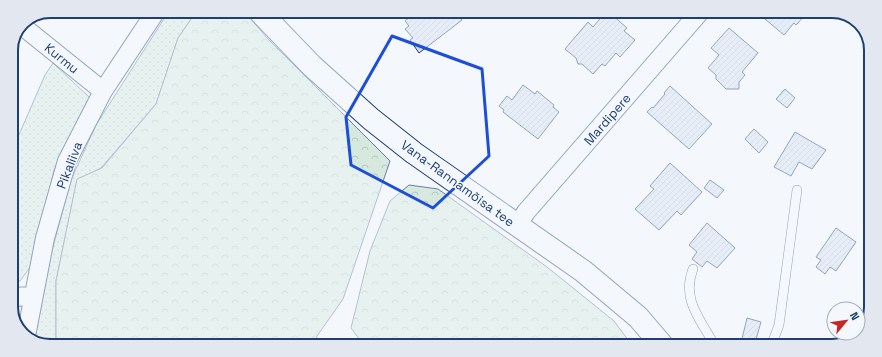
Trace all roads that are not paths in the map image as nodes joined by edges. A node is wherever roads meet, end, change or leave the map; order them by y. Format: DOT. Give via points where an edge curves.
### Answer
graph roads {
  1 [pos="151,18"];
  2 [pos="266,18"];
  3 [pos="695,18"];
  4 [pos="26,29"];
  5 [pos="102,91"];
  6 [pos="797,190"];
  7 [pos="517,226"];
  8 [pos="693,269"];
  9 [pos="18,296"];
  10 [pos="33,296"];
  11 [pos="27,330"];
  12 [pos="657,339"];
  13 [pos="711,339"];
  14 [pos="774,339"];
  1 -- 5 [label="street, Pikaliiva"];
  2 -- 7 [label="street, Vana-Rannamõisa tee" via="312,66 371,119 414,153"];
  3 -- 7 [label="street, Mardipere" via="526,212"];
  4 -- 5 [label="street, Kurmu"];
  5 -- 10 [label="street, Pikaliiva" via="67,161 44,238"];
  6 -- 14 [label="lane" via="779,325"];
  7 -- 12 [label="street, Vana-Rannamõisa tee" via="589,276 638,317"];
  8 -- 13 [label="lane" via="689,296"];
  9 -- 10 [label="street"];
  10 -- 11 [label="street, Pikaliiva"];
}
